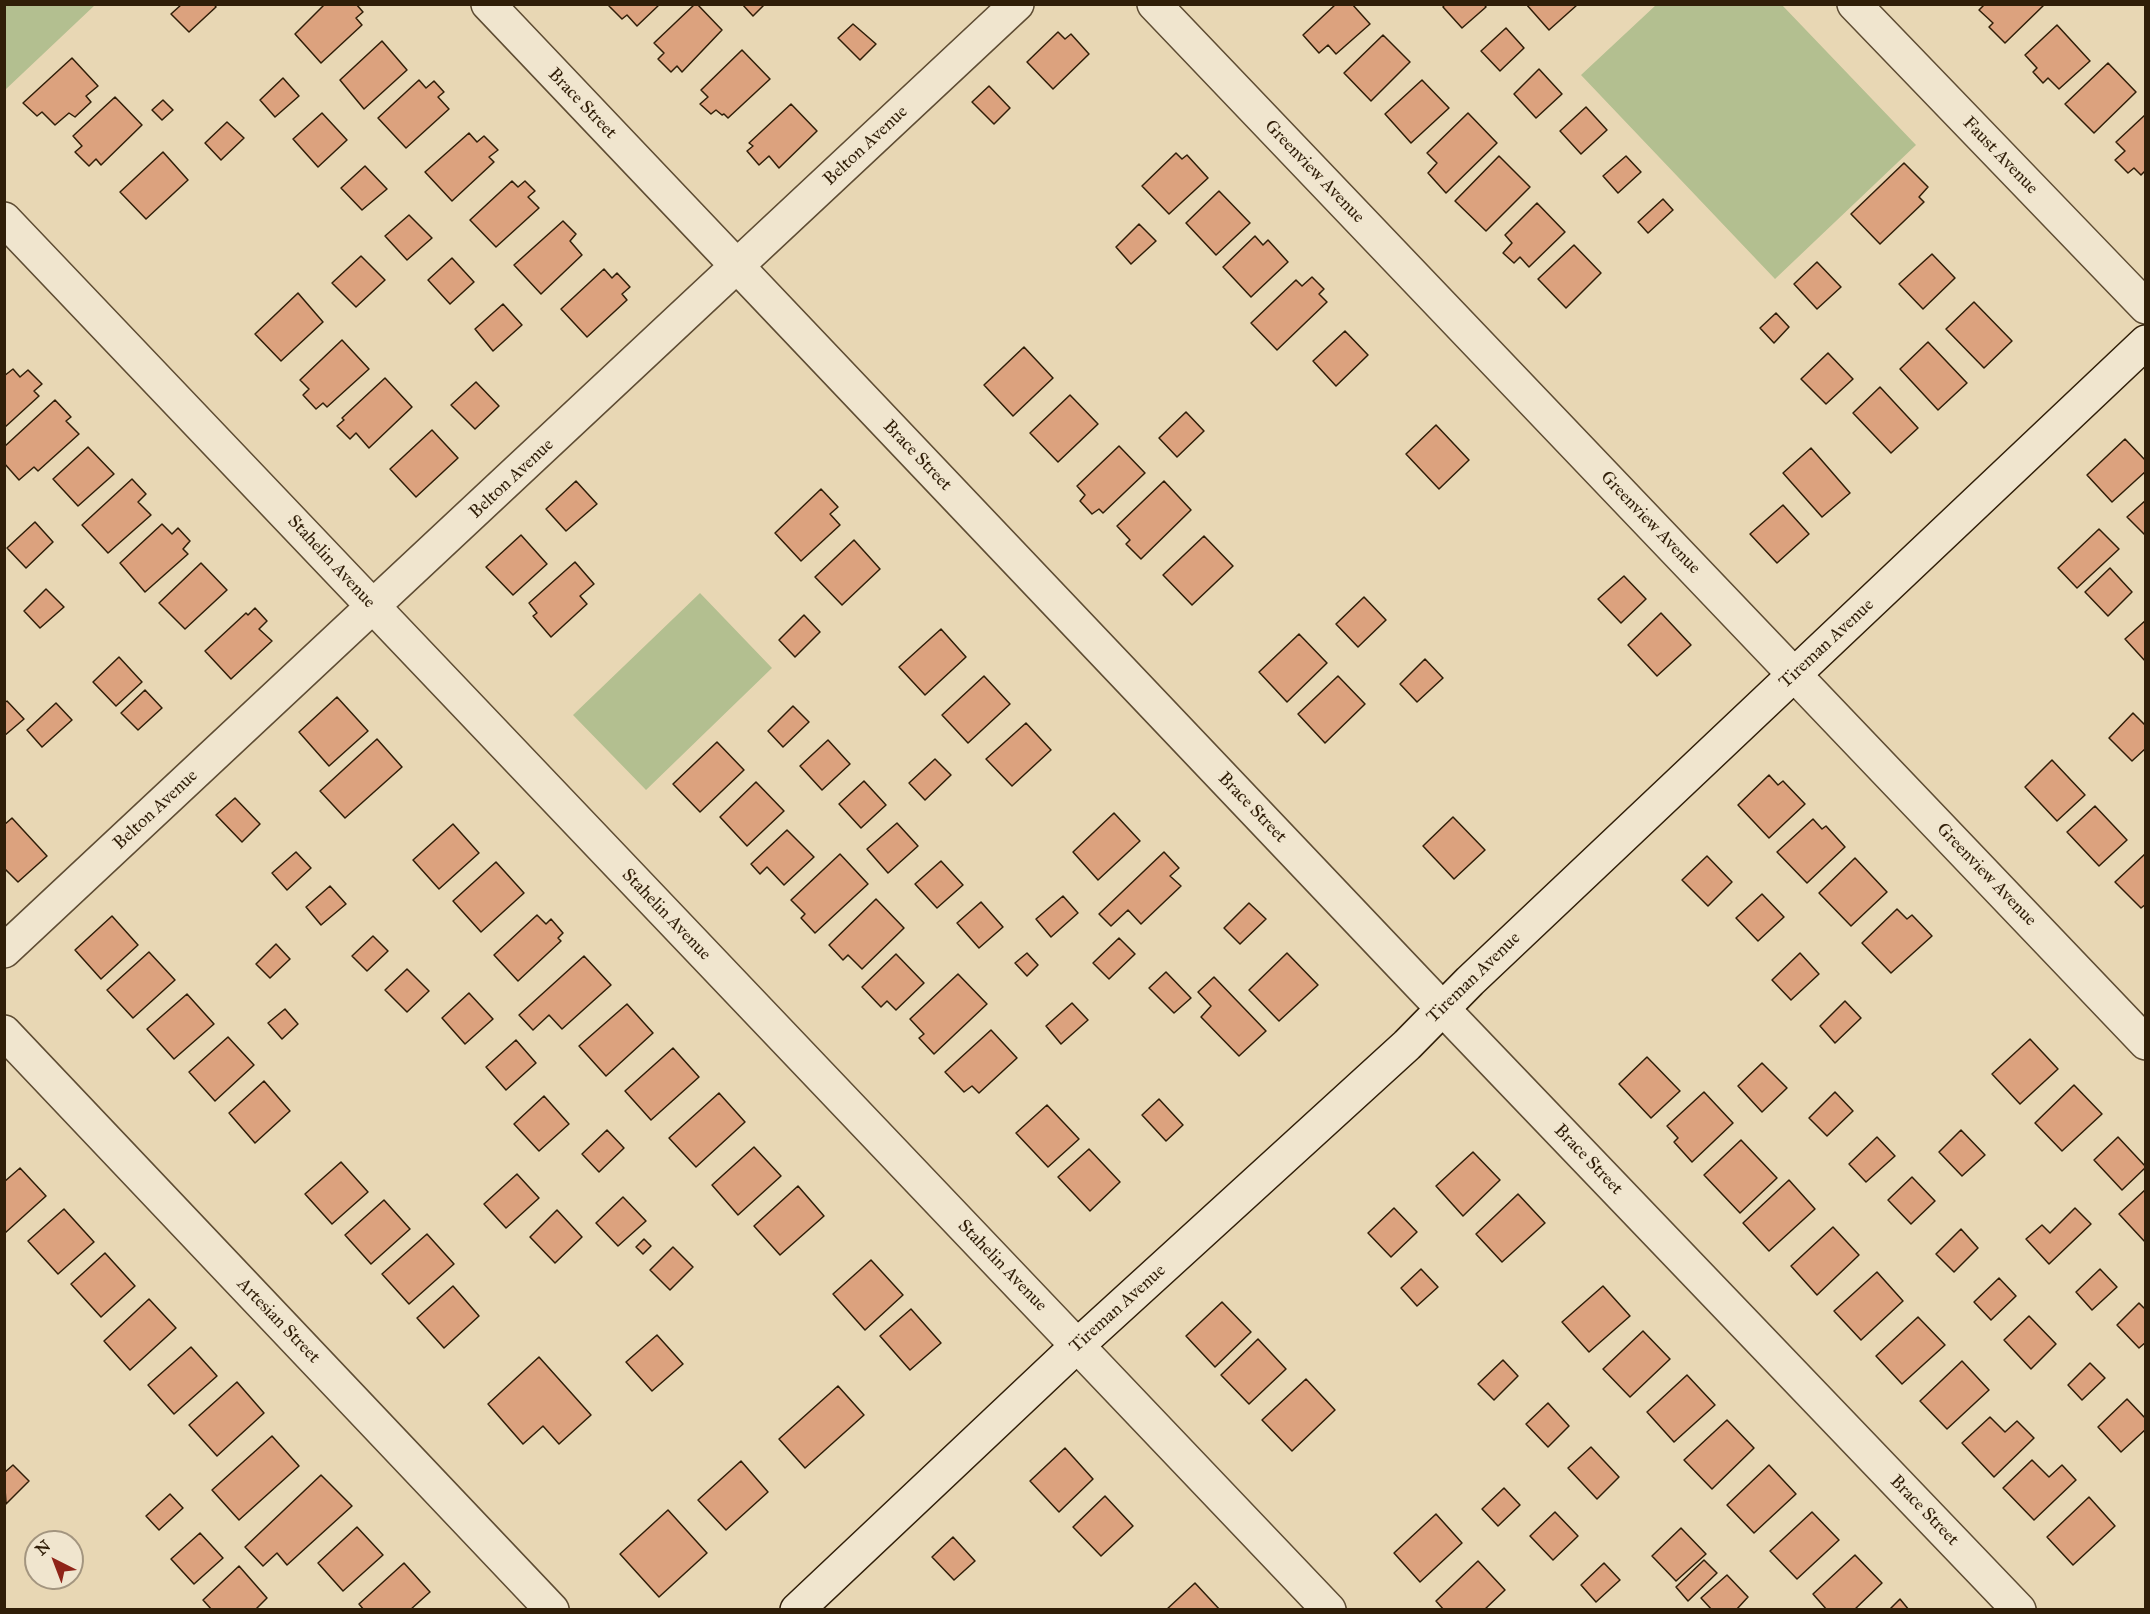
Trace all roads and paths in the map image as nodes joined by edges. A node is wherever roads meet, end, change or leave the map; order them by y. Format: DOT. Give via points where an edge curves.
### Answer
graph roads {
  1 [pos="488,4"];
  2 [pos="1017,4"];
  3 [pos="1154,4"];
  4 [pos="1854,4"];
  5 [pos="4,219"];
  6 [pos="738,267"];
  7 [pos="2145,307"];
  8 [pos="2145,342"];
  9 [pos="374,608"];
  10 [pos="1795,674"];
  11 [pos="4,951"];
  12 [pos="1442,1008"];
  13 [pos="4,1032"];
  14 [pos="2145,1043"];
  15 [pos="1078,1345"];
  16 [pos="552,1610"];
  17 [pos="797,1610"];
  18 [pos="1329,1610"];
  19 [pos="2019,1610"];
  1 -- 6 [label="street, Brace Street"];
  2 -- 6 [label="street, Belton Avenue"];
  3 -- 10 [label="street, Greenview Avenue"];
  4 -- 7 [label="street, Faust Avenue"];
  5 -- 9 [label="street, Stahelin Avenue"];
  6 -- 9 [label="street, Belton Avenue"];
  6 -- 12 [label="street, Brace Street"];
  8 -- 10 [label="street, Tireman Avenue"];
  9 -- 11 [label="street, Belton Avenue"];
  9 -- 15 [label="street, Stahelin Avenue"];
  10 -- 12 [label="street, Tireman Avenue"];
  10 -- 14 [label="street, Greenview Avenue"];
  12 -- 15 [label="street, Tireman Avenue" via="1407,1045"];
  12 -- 19 [label="street, Brace Street"];
  13 -- 16 [label="street, Artesian Street"];
  15 -- 17 [label="street, Tireman Avenue"];
  15 -- 18 [label="street, Stahelin Avenue"];
}
